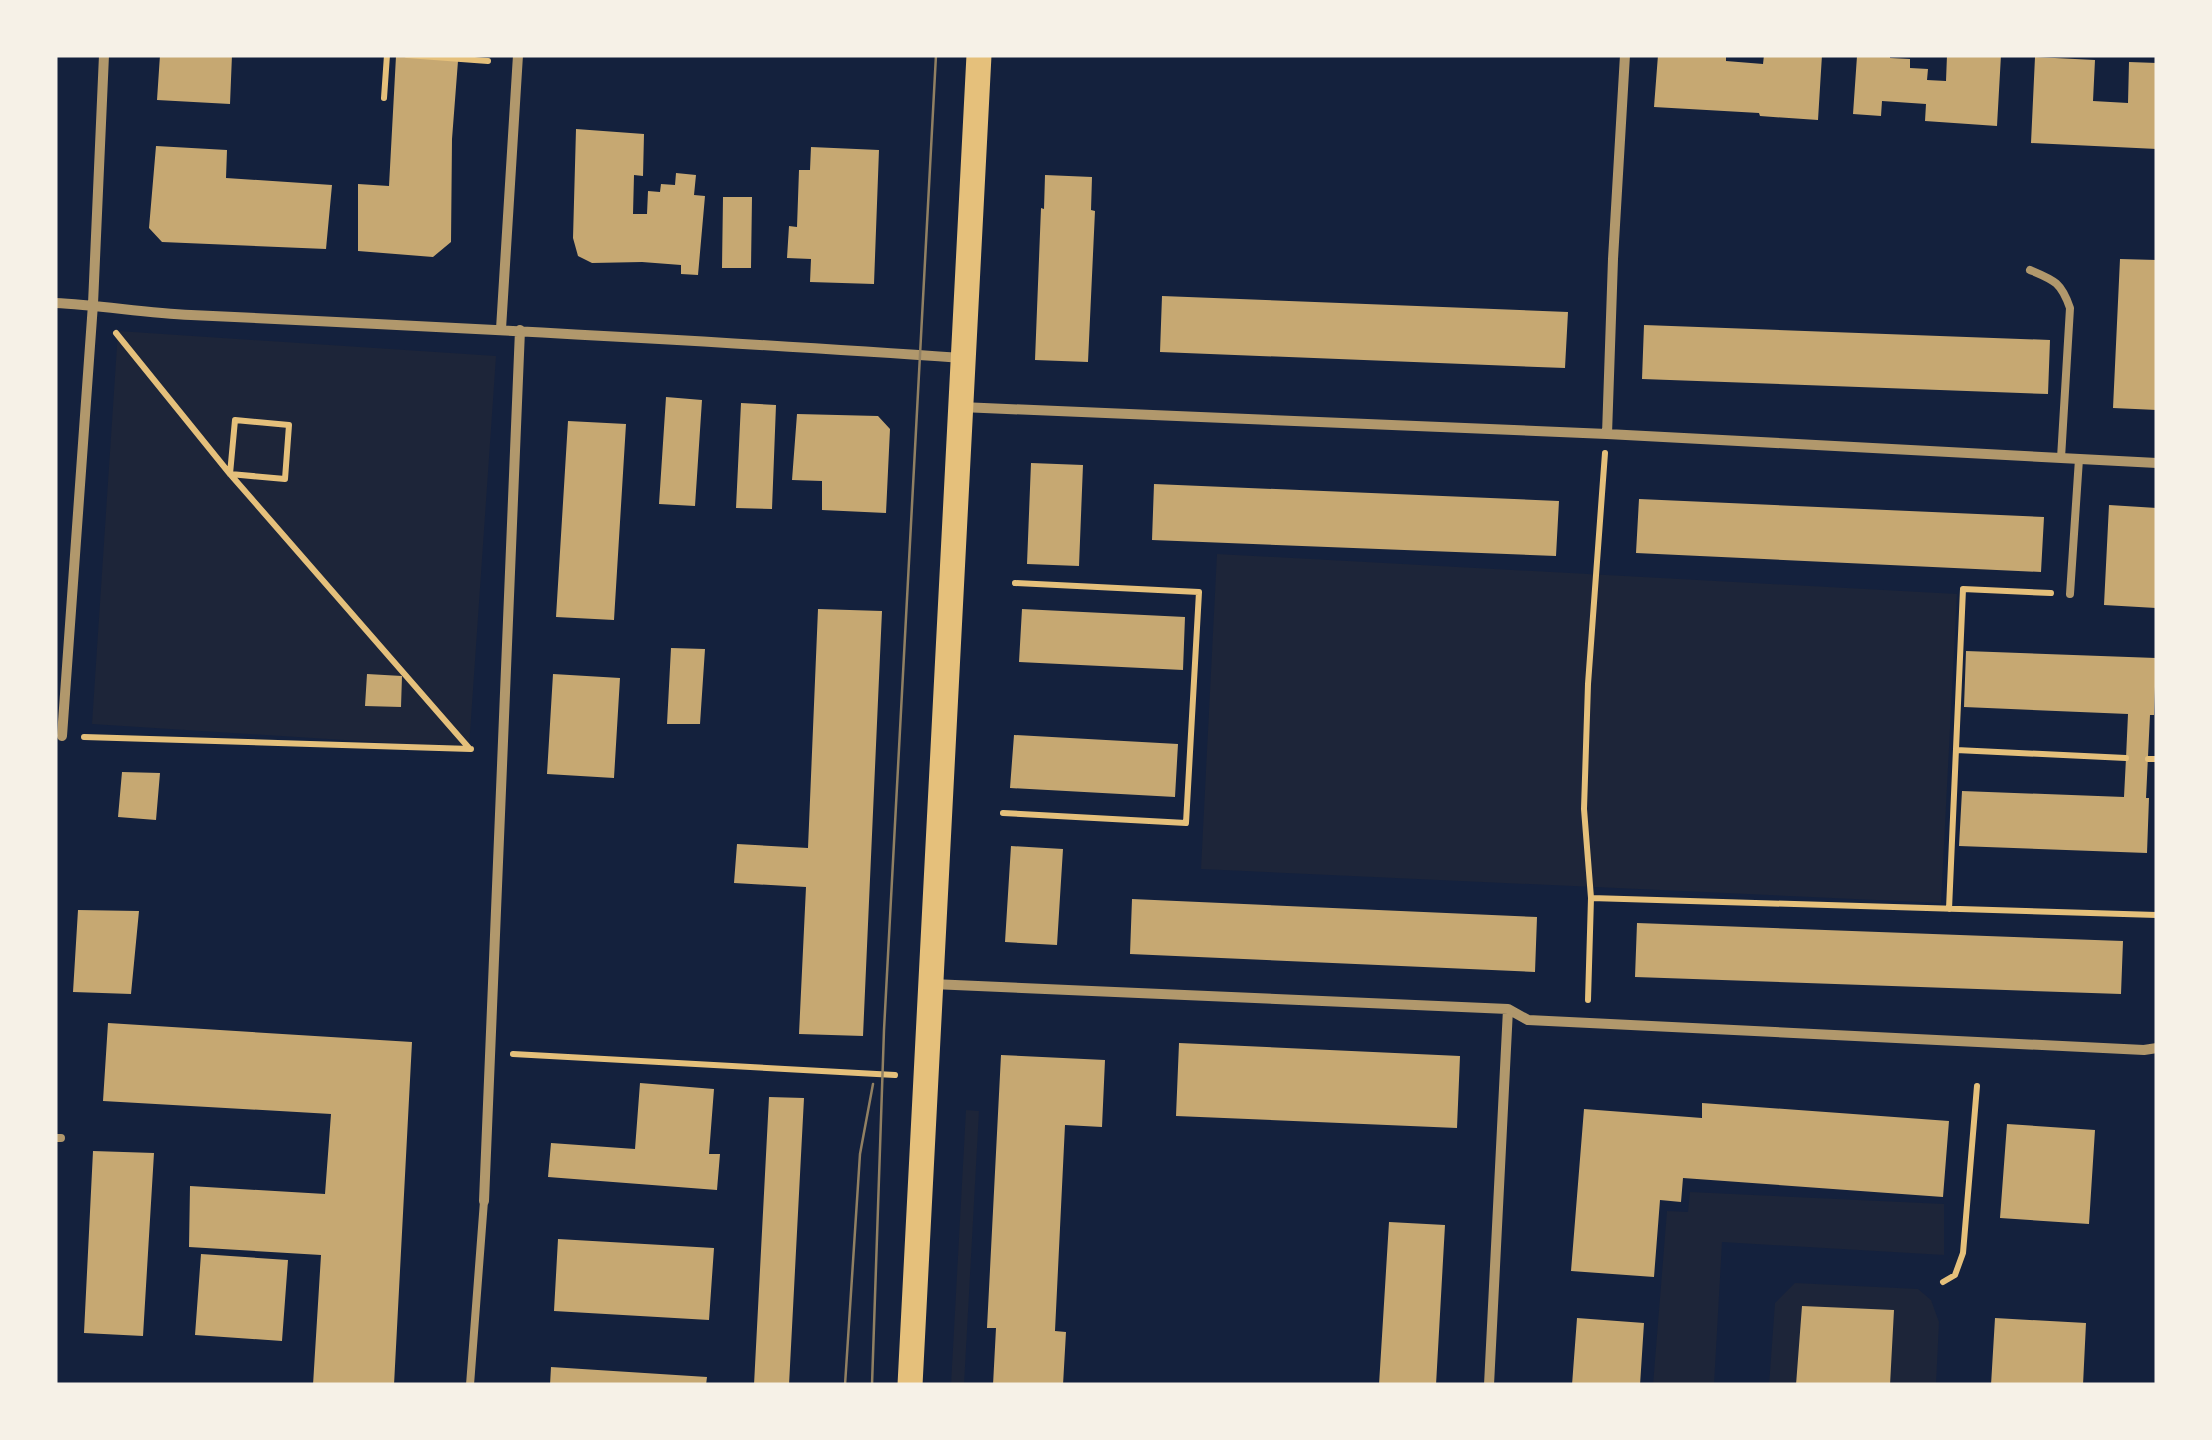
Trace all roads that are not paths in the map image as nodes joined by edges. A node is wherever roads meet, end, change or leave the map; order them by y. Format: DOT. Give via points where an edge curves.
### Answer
graph roads {
  1 [pos="104,55"];
  2 [pos="518,55"];
  3 [pos="979,55"];
  4 [pos="1624,55"];
  5 [pos="2030,270"];
  6 [pos="55,303"];
  7 [pos="93,304"];
  8 [pos="502,330"];
  9 [pos="520,330"];
  10 [pos="963,358"];
  11 [pos="960,406"];
  12 [pos="1606,434"];
  13 [pos="2061,458"];
  14 [pos="2079,460"];
  15 [pos="2157,463"];
  16 [pos="2070,594"];
  17 [pos="62,736"];
  18 [pos="931,984"];
  19 [pos="1508,1009"];
  20 [pos="2157,1048"];
  21 [pos="484,1201"];
  22 [pos="470,1385"];
  23 [pos="910,1385"];
  24 [pos="1489,1385"];
  1 -- 7 [label="street"];
  2 -- 8 [label="street"];
  3 -- 10 [label="main road"];
  4 -- 12 [label="street"];
  5 -- 13 [label="lane" via="2063,288 2070,308"];
  6 -- 7 [label="street"];
  7 -- 8 [label="street" via="184,315"];
  7 -- 17 [label="street"];
  8 -- 9 [label="street"];
  9 -- 10 [label="street"];
  9 -- 21 [label="street"];
  10 -- 11 [label="main road"];
  11 -- 12 [label="street"];
  11 -- 18 [label="main road"];
  12 -- 13 [label="street"];
  13 -- 14 [label="street"];
  14 -- 15 [label="street"];
  14 -- 16 [label="lane"];
  18 -- 19 [label="street"];
  18 -- 23 [label="main road"];
  19 -- 20 [label="street" via="1528,1020"];
  19 -- 24 [label="street"];
  21 -- 22 [label="lane"];
}
